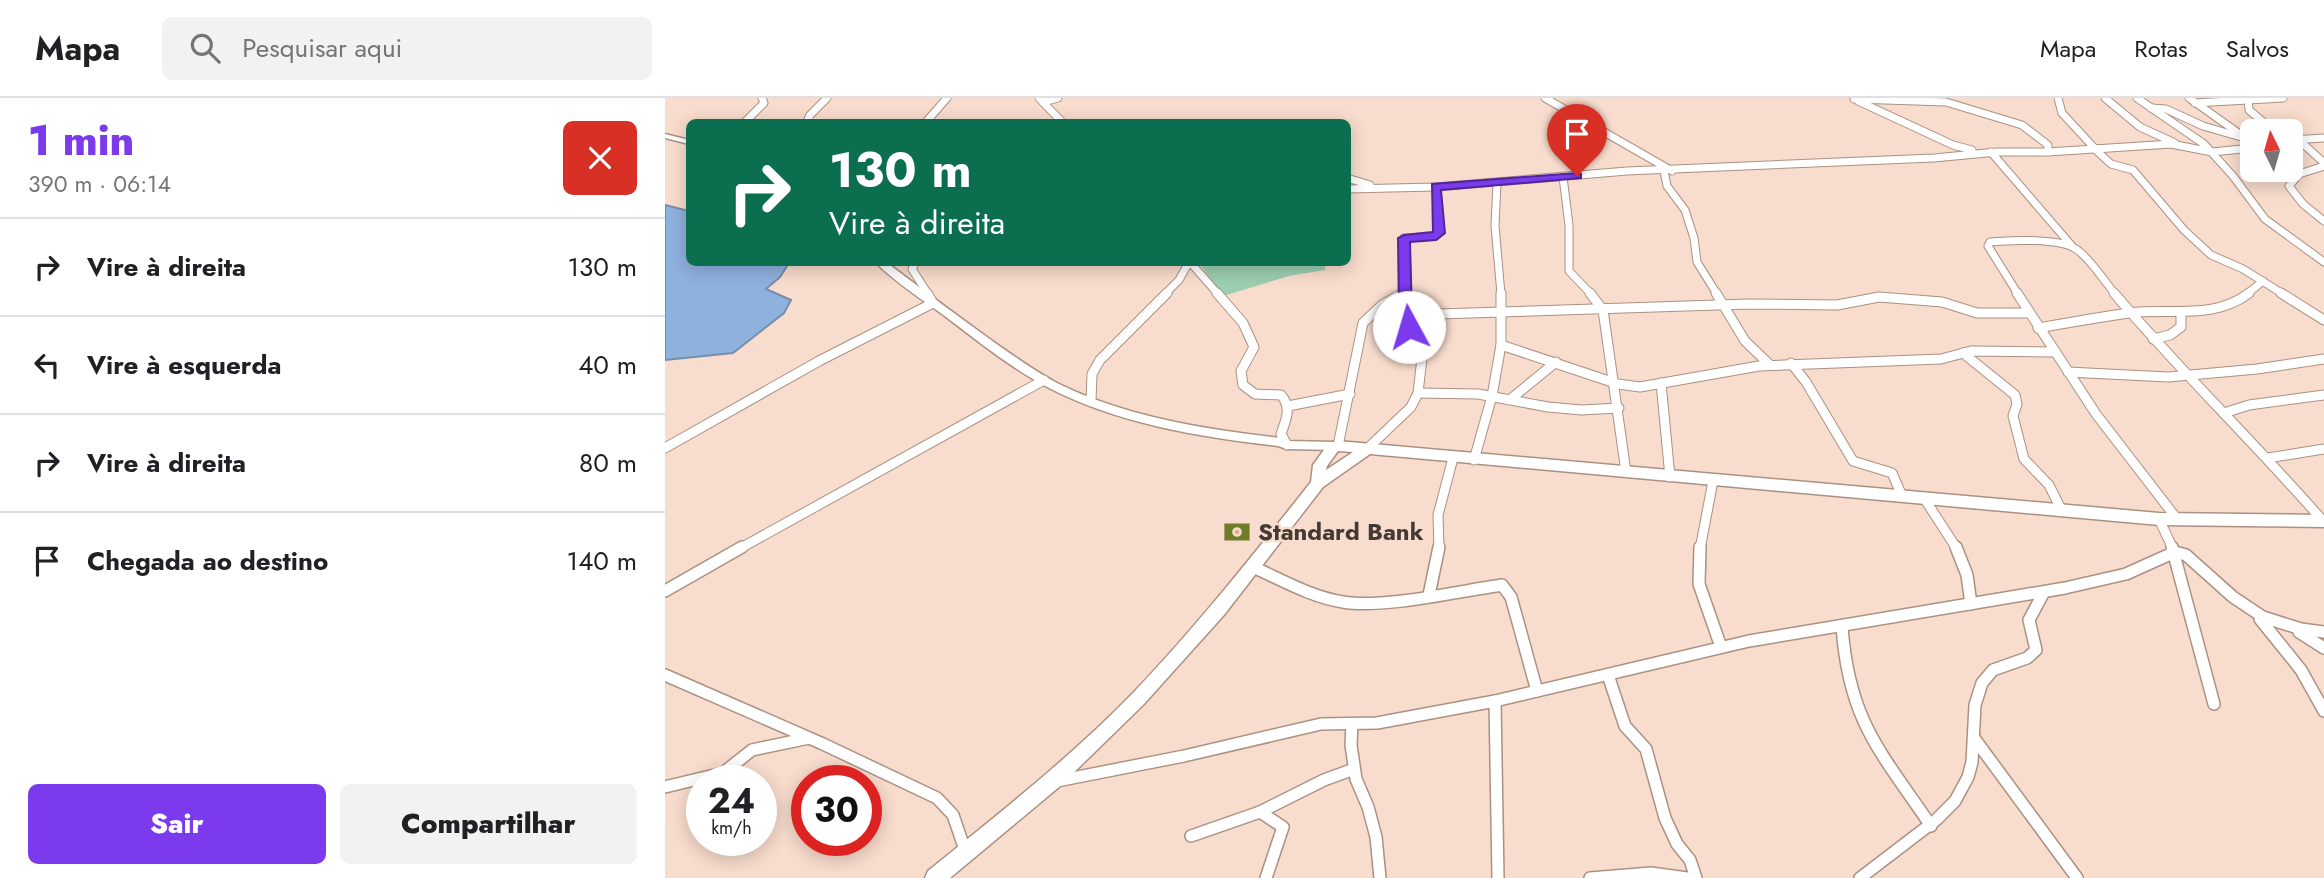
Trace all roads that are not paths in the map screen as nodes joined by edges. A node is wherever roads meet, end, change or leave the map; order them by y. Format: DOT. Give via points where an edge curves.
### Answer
graph roads {
  1 [pos="762,98"];
  2 [pos="827,98"];
  3 [pos="947,98"];
  4 [pos="1058,98"];
  5 [pos="1545,98"];
  6 [pos="2058,98"];
  7 [pos="2105,98"];
  8 [pos="2137,98"];
  9 [pos="2283,98"];
  10 [pos="1853,99"];
  11 [pos="1041,100"];
  12 [pos="2192,100"];
  13 [pos="2247,100"];
  14 [pos="2150,108"];
  15 [pos="748,119"];
  16 [pos="808,119"];
  17 [pos="929,119"];
  18 [pos="1059,119"];
  19 [pos="2260,119"];
  20 [pos="2240,133"];
  21 [pos="665,136"];
  22 [pos="2240,137"];
  23 [pos="2324,138"];
  24 [pos="2303,139"];
  25 [pos="686,141"];
  26 [pos="2177,144"];
  27 [pos="2303,147"];
  28 [pos="2097,149"];
  29 [pos="2240,149"];
  30 [pos="1994,152"];
  31 [pos="2048,152"];
  32 [pos="2212,152"];
  33 [pos="2324,164"];
  34 [pos="1669,171"];
  35 [pos="1563,177"];
  36 [pos="1351,179"];
  37 [pos="1497,183"];
  38 [pos="1436,187"];
  39 [pos="1378,188"];
  40 [pos="1351,189"];
  41 [pos="2324,220"];
  42 [pos="2072,246"];
  43 [pos="2324,262"];
  44 [pos="884,266"];
  45 [pos="914,266"];
  46 [pos="1188,266"];
  47 [pos="1193,266"];
  48 [pos="2263,281"];
  49 [pos="1406,291"];
  50 [pos="933,303"];
  51 [pos="1726,306"];
  52 [pos="1603,310"];
  53 [pos="1501,312"];
  54 [pos="2181,312"];
  55 [pos="2029,313"];
  56 [pos="2132,313"];
  57 [pos="1406,315"];
  58 [pos="2324,320"];
  59 [pos="2038,328"];
  60 [pos="2153,339"];
  61 [pos="1501,345"];
  62 [pos="1963,352"];
  63 [pos="2053,352"];
  64 [pos="2324,359"];
  65 [pos="1556,362"];
  66 [pos="1791,363"];
  67 [pos="1770,365"];
  68 [pos="2068,372"];
  69 [pos="2187,375"];
  70 [pos="1044,380"];
  71 [pos="1661,383"];
  72 [pos="1615,386"];
  73 [pos="1418,393"];
  74 [pos="1350,394"];
  75 [pos="2324,395"];
  76 [pos="1492,396"];
  77 [pos="1512,398"];
  78 [pos="1091,400"];
  79 [pos="1288,406"];
  80 [pos="1619,408"];
  81 [pos="2224,413"];
  82 [pos="1287,445"];
  83 [pos="1336,446"];
  84 [pos="665,448"];
  85 [pos="1367,449"];
  86 [pos="2324,449"];
  87 [pos="1453,458"];
  88 [pos="2268,458"];
  89 [pos="1474,460"];
  90 [pos="1626,472"];
  91 [pos="1670,477"];
  92 [pos="1713,481"];
  93 [pos="1318,483"];
  94 [pos="1902,496"];
  95 [pos="1924,498"];
  96 [pos="2062,511"];
  97 [pos="2159,519"];
  98 [pos="2177,519"];
  99 [pos="2324,521"];
  100 [pos="2175,552"];
  101 [pos="1253,567"];
  102 [pos="665,591"];
  103 [pos="2044,592"];
  104 [pos="1429,595"];
  105 [pos="1971,604"];
  106 [pos="2258,615"];
  107 [pos="1842,627"];
  108 [pos="2296,630"];
  109 [pos="2324,632"];
  110 [pos="1721,648"];
  111 [pos="2324,648"];
  112 [pos="665,675"];
  113 [pos="1608,675"];
  114 [pos="1537,691"];
  115 [pos="1495,701"];
  116 [pos="2214,704"];
  117 [pos="2324,711"];
  118 [pos="1352,724"];
  119 [pos="809,738"];
  120 [pos="1973,738"];
  121 [pos="1354,769"];
  122 [pos="1053,781"];
  123 [pos="665,787"];
  124 [pos="1260,813"];
  125 [pos="1931,826"];
  126 [pos="1191,836"];
  127 [pos="967,854"];
  128 [pos="935,878"];
  129 [pos="1266,878"];
  130 [pos="1380,878"];
  131 [pos="1498,878"];
  132 [pos="1590,878"];
  133 [pos="1687,878"];
  134 [pos="1696,878"];
  135 [pos="1860,878"];
  136 [pos="2077,878"];
  1 -- 15 [label="street" via="764,103"];
  2 -- 16 [label="street"];
  3 -- 17 [label="street"];
  4 -- 11 [label="street"];
  5 -- 34 [label="street"];
  6 -- 28 [label="street" via="2062,113"];
  7 -- 26 [label="street" via="2140,127"];
  8 -- 14 [label="street"];
  9 -- 13 [label="street"];
  10 -- 30 [label="street" via="1959,148"];
  10 -- 31 [label="street" via="1946,102 2022,125 2048,145"];
  11 -- 18 [label="street"];
  12 -- 13 [label="street"];
  12 -- 20 [label="street"];
  13 -- 19 [label="street" via="2249,110"];
  14 -- 22 [label="street" via="2166,109"];
  14 -- 32 [label="street"];
  21 -- 25 [label="street"];
  23 -- 24 [label="street"];
  26 -- 28 [label="street"];
  26 -- 32 [label="street"];
  27 -- 33 [label="street"];
  28 -- 31 [label="street"];
  28 -- 48 [label="street" via="2111,164 2133,170 2211,255"];
  29 -- 32 [label="street"];
  30 -- 31 [label="street"];
  30 -- 34 [label="street"];
  30 -- 42 [label="street"];
  32 -- 43 [label="street" via="2265,219"];
  33 -- 41 [label="street" via="2299,173 2290,186 2303,204"];
  34 -- 35 [label="street"];
  34 -- 51 [label="street" via="1667,186 1685,210 1697,262"];
  35 -- 37 [label="street"];
  35 -- 52 [label="street" via="1569,271"];
  36 -- 39 [label="street"];
  37 -- 38 [label="street"];
  37 -- 53 [label="street"];
  38 -- 39 [label="street"];
  38 -- 49 [label="street" via="1439,233 1404,238"];
  39 -- 40 [label="street"];
  42 -- 55 [label="street" via="2010,240 1988,246"];
  42 -- 56 [label="street"];
  44 -- 50 [label="street"];
  45 -- 50 [label="street"];
  46 -- 78 [label="street" via="1100,360 1092,374"];
  47 -- 79 [label="street" via="1243,323 1254,347 1241,371 1243,385 1255,394 1281,395"];
  48 -- 54 [label="street" via="2228,307"];
  48 -- 58 [label="street"];
  49 -- 57 [label="street"];
  49 -- 74 [label="street" via="1381,304 1363,323"];
  50 -- 70 [label="street"];
  50 -- 84 [label="street"];
  51 -- 52 [label="street"];
  51 -- 55 [label="street" via="1837,305 1887,297 1942,302 1977,313"];
  51 -- 67 [label="street" via="1745,341"];
  52 -- 53 [label="street"];
  52 -- 72 [label="street"];
  53 -- 57 [label="street"];
  53 -- 61 [label="street"];
  54 -- 56 [label="street"];
  54 -- 60 [label="street" via="2181,327"];
  55 -- 59 [label="street"];
  56 -- 59 [label="street"];
  56 -- 60 [label="street"];
  57 -- 73 [label="street" via="1423,349"];
  59 -- 63 [label="street"];
  60 -- 69 [label="street"];
  61 -- 65 [label="street"];
  61 -- 76 [label="street"];
  62 -- 63 [label="street"];
  62 -- 66 [label="street" via="1941,359"];
  62 -- 96 [label="street" via="2015,395 2013,416 2024,459 2049,485"];
  63 -- 68 [label="street"];
  64 -- 69 [label="street"];
  65 -- 72 [label="street"];
  65 -- 77 [label="street"];
  66 -- 67 [label="street"];
  66 -- 94 [label="street" via="1853,461 1892,472"];
  67 -- 71 [label="street"];
  68 -- 69 [label="street"];
  68 -- 98 [label="street"];
  69 -- 81 [label="street"];
  70 -- 78 [label="street"];
  70 -- 102 [label="street"];
  71 -- 72 [label="street"];
  71 -- 91 [label="street"];
  72 -- 80 [label="street"];
  73 -- 76 [label="street"];
  73 -- 85 [label="street" via="1411,407"];
  74 -- 79 [label="street"];
  74 -- 83 [label="street"];
  75 -- 81 [label="street"];
  76 -- 77 [label="street"];
  76 -- 89 [label="street"];
  77 -- 80 [label="street" via="1559,408"];
  78 -- 82 [label="street" via="1117,412 1179,428"];
  79 -- 82 [label="street" via="1280,434"];
  80 -- 90 [label="street"];
  81 -- 88 [label="street"];
  82 -- 83 [label="street"];
  83 -- 85 [label="main road"];
  83 -- 93 [label="main road" via="1320,466"];
  85 -- 87 [label="main road"];
  85 -- 93 [label="main road"];
  86 -- 88 [label="street"];
  87 -- 89 [label="main road"];
  87 -- 104 [label="street" via="1439,515 1439,551"];
  88 -- 99 [label="street"];
  89 -- 90 [label="main road"];
  90 -- 91 [label="main road"];
  91 -- 92 [label="main road"];
  92 -- 94 [label="main road"];
  92 -- 110 [label="street" via="1698,583"];
  93 -- 101 [label="main road"];
  94 -- 95 [label="main road"];
  95 -- 96 [label="main road"];
  95 -- 105 [label="street" via="1956,548 1971,584"];
  96 -- 97 [label="main road"];
  97 -- 98 [label="main road"];
  97 -- 100 [label="street"];
  98 -- 99 [label="main road"];
  100 -- 103 [label="street" via="2126,574"];
  100 -- 106 [label="street" via="2186,555"];
  100 -- 116 [label="street"];
  101 -- 104 [label="street" via="1323,598 1346,603"];
  101 -- 122 [label="main road" via="1139,699"];
  103 -- 105 [label="street"];
  103 -- 120 [label="street" via="2027,623 2036,650 2025,660 1997,667 1988,675 1973,715"];
  104 -- 114 [label="street" via="1494,584 1507,589"];
  105 -- 107 [label="street"];
  106 -- 108 [label="street"];
  106 -- 117 [label="street" via="2301,670"];
  107 -- 110 [label="street"];
  107 -- 125 [label="street" via="1845,667 1858,712 1871,739"];
  108 -- 109 [label="street"];
  108 -- 111 [label="street"];
  110 -- 113 [label="street"];
  112 -- 119 [label="street"];
  113 -- 114 [label="street"];
  113 -- 134 [label="street" via="1625,726 1646,749 1665,818"];
  114 -- 115 [label="street"];
  115 -- 118 [label="street"];
  115 -- 131 [label="street"];
  118 -- 121 [label="street"];
  118 -- 122 [label="street" via="1321,724"];
  119 -- 123 [label="street" via="752,750 723,773"];
  119 -- 127 [label="street" via="937,798 953,815"];
  120 -- 125 [label="street" via="1972,763 1955,803"];
  120 -- 136 [label="street"];
  121 -- 124 [label="street"];
  121 -- 130 [label="street" via="1376,837"];
  122 -- 127 [label="main road"];
  124 -- 126 [label="street"];
  124 -- 129 [label="street" via="1283,827"];
  125 -- 135 [label="street"];
  127 -- 128 [label="main road"];
  132 -- 133 [label="street" via="1648,871"];
}
